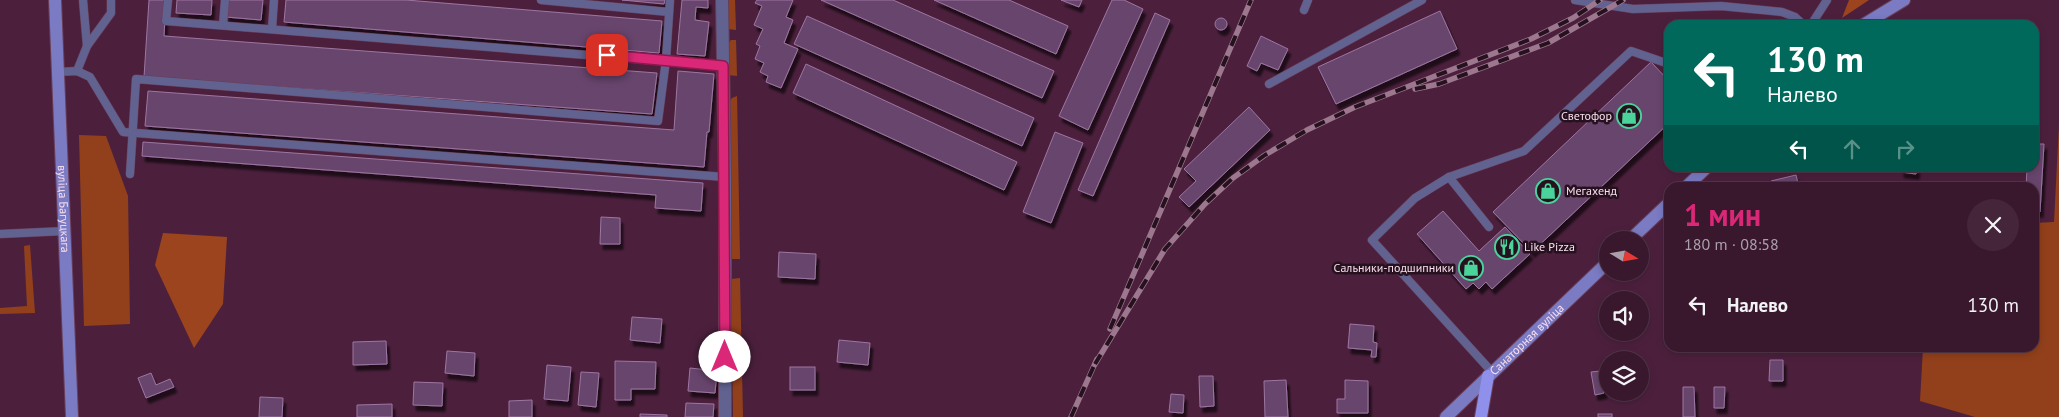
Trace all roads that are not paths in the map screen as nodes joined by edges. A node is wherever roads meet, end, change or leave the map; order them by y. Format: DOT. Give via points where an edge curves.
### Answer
graph roads {
  1 [pos="55,0"];
  2 [pos="83,0"];
  3 [pos="111,0"];
  4 [pos="168,0"];
  5 [pos="225,0"];
  6 [pos="274,0"];
  7 [pos="541,0"];
  8 [pos="670,0"];
  9 [pos="722,0"];
  10 [pos="1308,0"];
  11 [pos="1422,0"];
  12 [pos="1575,0"];
  13 [pos="1827,0"];
  14 [pos="1904,0"];
  15 [pos="1737,4"];
  16 [pos="1304,10"];
  17 [pos="669,12"];
  18 [pos="1798,20"];
  19 [pos="1814,20"];
  20 [pos="1871,20"];
  21 [pos="222,25"];
  22 [pos="272,29"];
  23 [pos="87,46"];
  24 [pos="666,60"];
  25 [pos="1664,62"];
  26 [pos="723,66"];
  27 [pos="77,71"];
  28 [pos="58,72"];
  29 [pos="1269,84"];
  30 [pos="132,133"];
  31 [pos="1702,172"];
  32 [pos="130,174"];
  33 [pos="725,177"];
  34 [pos="1449,177"];
  35 [pos="1691,182"];
  36 [pos="1664,208"];
  37 [pos="1489,227"];
  38 [pos="64,231"];
  39 [pos="1639,231"];
  40 [pos="0,234"];
  41 [pos="1599,271"];
  42 [pos="1490,374"];
  43 [pos="72,417"];
  44 [pos="725,417"];
  45 [pos="1446,417"];
  46 [pos="1481,417"];
  1 -- 28 [label="main road, вуліца Багуцкага"];
  2 -- 23 [label="lane"];
  3 -- 23 [label="lane" via="111,13"];
  4 -- 21 [label="lane" via="166,21"];
  5 -- 21 [label="lane"];
  6 -- 22 [label="lane"];
  7 -- 17 [label="lane"];
  8 -- 17 [label="lane"];
  9 -- 26 [label="street"];
  10 -- 16 [label="lane"];
  11 -- 29 [label="lane"];
  12 -- 15 [label="lane" via="1633,9"];
  13 -- 19 [label="lane"];
  14 -- 20 [label="main road"];
  15 -- 18 [label="lane" via="1782,12"];
  17 -- 24 [label="lane"];
  21 -- 22 [label="lane"];
  22 -- 24 [label="lane"];
  23 -- 27 [label="lane"];
  24 -- 26 [label="lane"];
  24 -- 30 [label="lane" via="658,121 136,79"];
  25 -- 34 [label="lane" via="1631,51 1524,151"];
  26 -- 33 [label="street"];
  27 -- 28 [label="lane"];
  27 -- 30 [label="lane" via="90,77 123,132"];
  28 -- 38 [label="main road, вуліца Багуцкага"];
  30 -- 32 [label="lane"];
  30 -- 33 [label="lane"];
  31 -- 35 [label="main road"];
  33 -- 44 [label="street"];
  34 -- 37 [label="lane"];
  34 -- 42 [label="lane" via="1415,198 1372,240"];
  36 -- 39 [label="main road"];
  38 -- 40 [label="lane"];
  38 -- 43 [label="main road, вуліца Багуцкага"];
  41 -- 42 [label="main road, Санаторная вуліца"];
  42 -- 45 [label="main road, Санаторная вуліца"];
  42 -- 46 [label="main road"];
}
